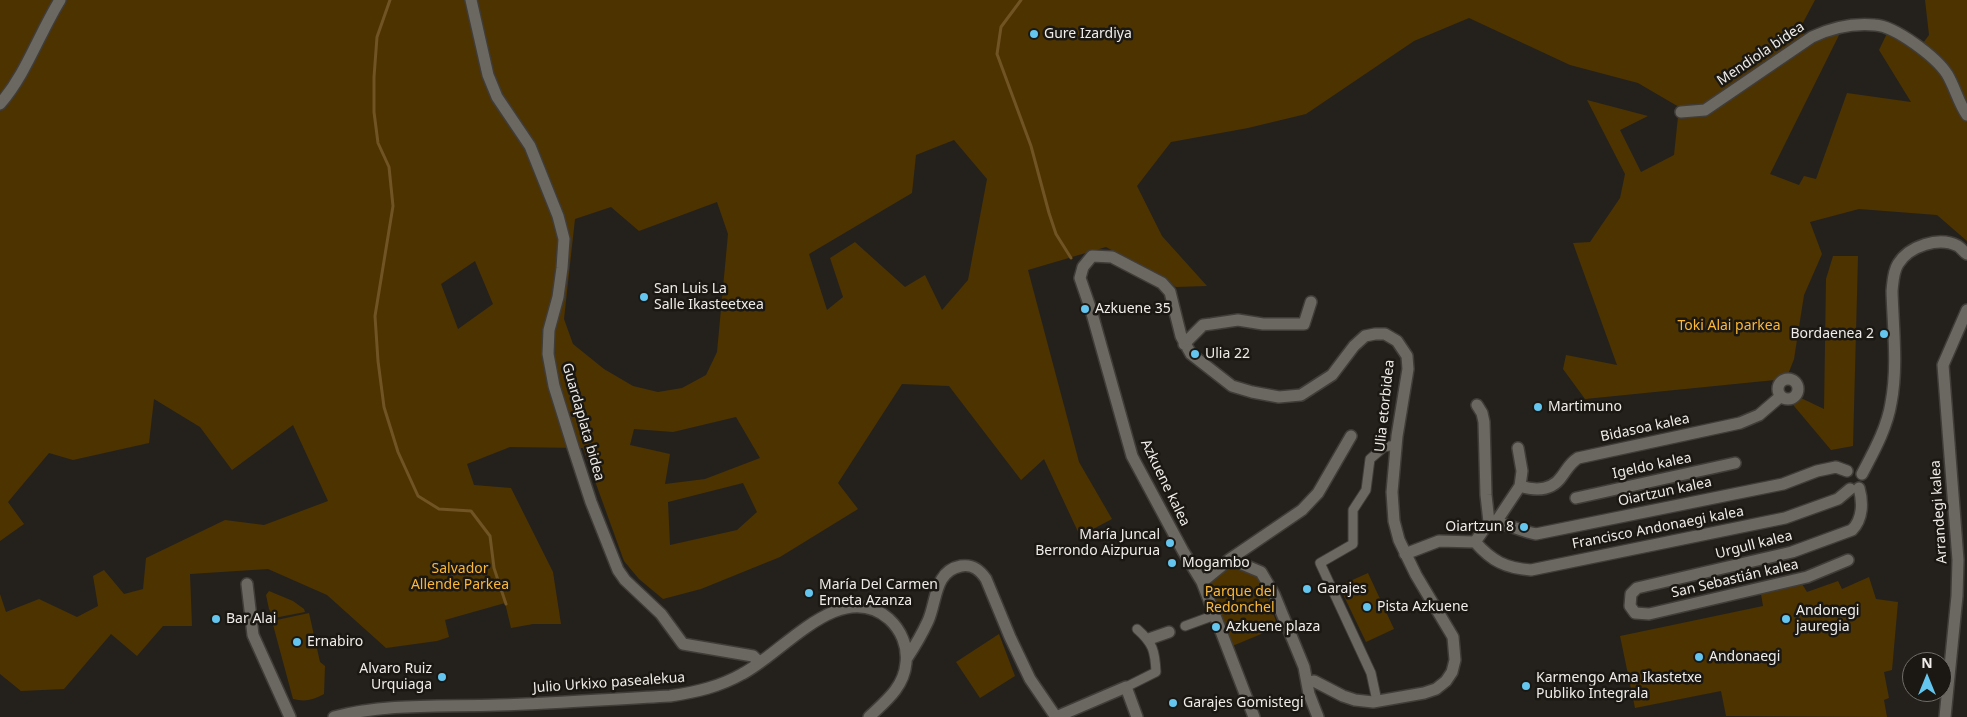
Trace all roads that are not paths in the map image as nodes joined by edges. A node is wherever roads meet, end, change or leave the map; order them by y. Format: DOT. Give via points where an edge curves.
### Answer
graph roads {
  1 [pos="60,0"];
  2 [pos="471,0"];
  3 [pos="0,104"];
  4 [pos="1681,112"];
  5 [pos="1967,115"];
  6 [pos="1967,254"];
  7 [pos="1092,256"];
  8 [pos="1311,302"];
  9 [pos="1967,310"];
  10 [pos="1184,344"];
  11 [pos="1781,396"];
  12 [pos="1477,406"];
  13 [pos="1351,436"];
  14 [pos="1396,445"];
  15 [pos="1518,448"];
  16 [pos="1735,463"];
  17 [pos="1854,471"];
  18 [pos="1520,486"];
  19 [pos="1855,489"];
  20 [pos="1576,498"];
  21 [pos="1492,522"];
  22 [pos="1475,542"];
  23 [pos="1405,554"];
  24 [pos="1230,559"];
  25 [pos="1848,560"];
  26 [pos="1962,560"];
  27 [pos="1202,582"];
  28 [pos="247,584"];
  29 [pos="1630,606"];
  30 [pos="1215,615"];
  31 [pos="1185,626"];
  32 [pos="1137,629"];
  33 [pos="1169,632"];
  34 [pos="1149,639"];
  35 [pos="907,658"];
  36 [pos="759,662"];
  37 [pos="1307,683"];
  38 [pos="1126,687"];
  39 [pos="1378,702"];
  40 [pos="487,711"];
  41 [pos="290,717"];
  42 [pos="334,717"];
  43 [pos="869,717"];
  44 [pos="1056,717"];
  45 [pos="1137,717"];
  46 [pos="1254,717"];
  47 [pos="1318,717"];
  48 [pos="1945,717"];
  1 -- 3 [label="street" via="22,71"];
  2 -- 36 [label="street, Guardaplata bidea" via="488,75 497,96 530,146 564,239 548,354 554,386 573,447 618,570 661,614 683,644 753,656"];
  4 -- 5 [label="street, Mendiola bidea" via="1705,110 1826,30 1877,24 1904,37 1937,61"];
  6 -- 17 [label="street" via="1958,246 1931,243 1907,254 1898,265 1892,291 1891,405 1877,446"];
  7 -- 10 [label="street, Ulia etorbidea" via="1112,257 1162,284 1170,292"];
  7 -- 27 [label="street, Azkuene kalea" via="1083,267 1080,278 1132,456"];
  8 -- 10 [label="street" via="1304,324 1238,320 1203,325"];
  9 -- 26 [label="street, Arrandegi kalea" via="1943,365"];
  10 -- 14 [label="street, Ulia etorbidea" via="1191,354 1232,386 1279,397 1301,395 1314,388 1332,375 1365,336 1385,334 1397,341 1407,356 1408,369"];
  11 -- 18 [label="street, Bidasoa kalea" via="1759,415 1740,423 1578,458 1569,464 1555,484 1538,490"];
  12 -- 21 [label="street" via="1484,422 1486,495"];
  13 -- 24 [label="street" via="1318,493 1298,518"];
  14 -- 23 [label="street, Ulia etorbidea" via="1392,511"];
  14 -- 39 [label="street" via="1384,447 1370,458 1366,490 1353,510 1353,544 1320,563 1371,673"];
  15 -- 18 [label="street" via="1522,471"];
  16 -- 20 [label="street, Igeldo kalea"];
  17 -- 19 [label="street" via="1863,481"];
  17 -- 19 [label="street" via="1844,476 1843,481"];
  17 -- 21 [label="street, Oiartzun kalea" via="1836,467 1783,484 1536,534 1522,532 1502,522"];
  18 -- 21 [label="street"];
  19 -- 22 [label="street, Francisco Andonaegi kalea" via="1838,499 1785,518 1531,570 1500,563"];
  19 -- 29 [label="street, Urgull kalea" via="1861,515 1852,530 1792,552 1637,588 1631,594"];
  21 -- 22 [label="street"];
  22 -- 23 [label="street" via="1439,541"];
  23 -- 39 [label="street, Ulia etorbidea" via="1453,637 1455,660 1452,672 1436,689"];
  24 -- 27 [label="street"];
  24 -- 37 [label="street" via="1261,572 1274,594 1304,667"];
  25 -- 29 [label="street, San Sebastián kalea" via="1807,577 1649,614 1636,613"];
  26 -- 48 [label="street, Arrandegi kalea"];
  27 -- 30 [label="street, Azkuene kalea"];
  28 -- 41 [label="street" via="253,635"];
  30 -- 31 [label="street"];
  30 -- 46 [label="street, Azkuene kalea"];
  32 -- 34 [label="street"];
  33 -- 34 [label="street"];
  34 -- 38 [label="street" via="1155,654 1156,672"];
  35 -- 36 [label="street, Julio Urkixo pasealekua" via="903,639 892,622 876,610 856,606 834,610"];
  35 -- 43 [label="street" via="898,688"];
  35 -- 44 [label="street" via="930,618 938,586 945,573 954,567 974,567 986,580 1030,679"];
  36 -- 40 [label="street, Julio Urkixo pasealekua" via="729,681 689,693"];
  37 -- 39 [label="street, Ulia etorbidea" via="1314,681 1356,700"];
  37 -- 47 [label="street"];
  38 -- 44 [label="street"];
  38 -- 45 [label="street"];
  40 -- 42 [label="street, Julio Urkixo pasealekua" via="412,706"];
}
